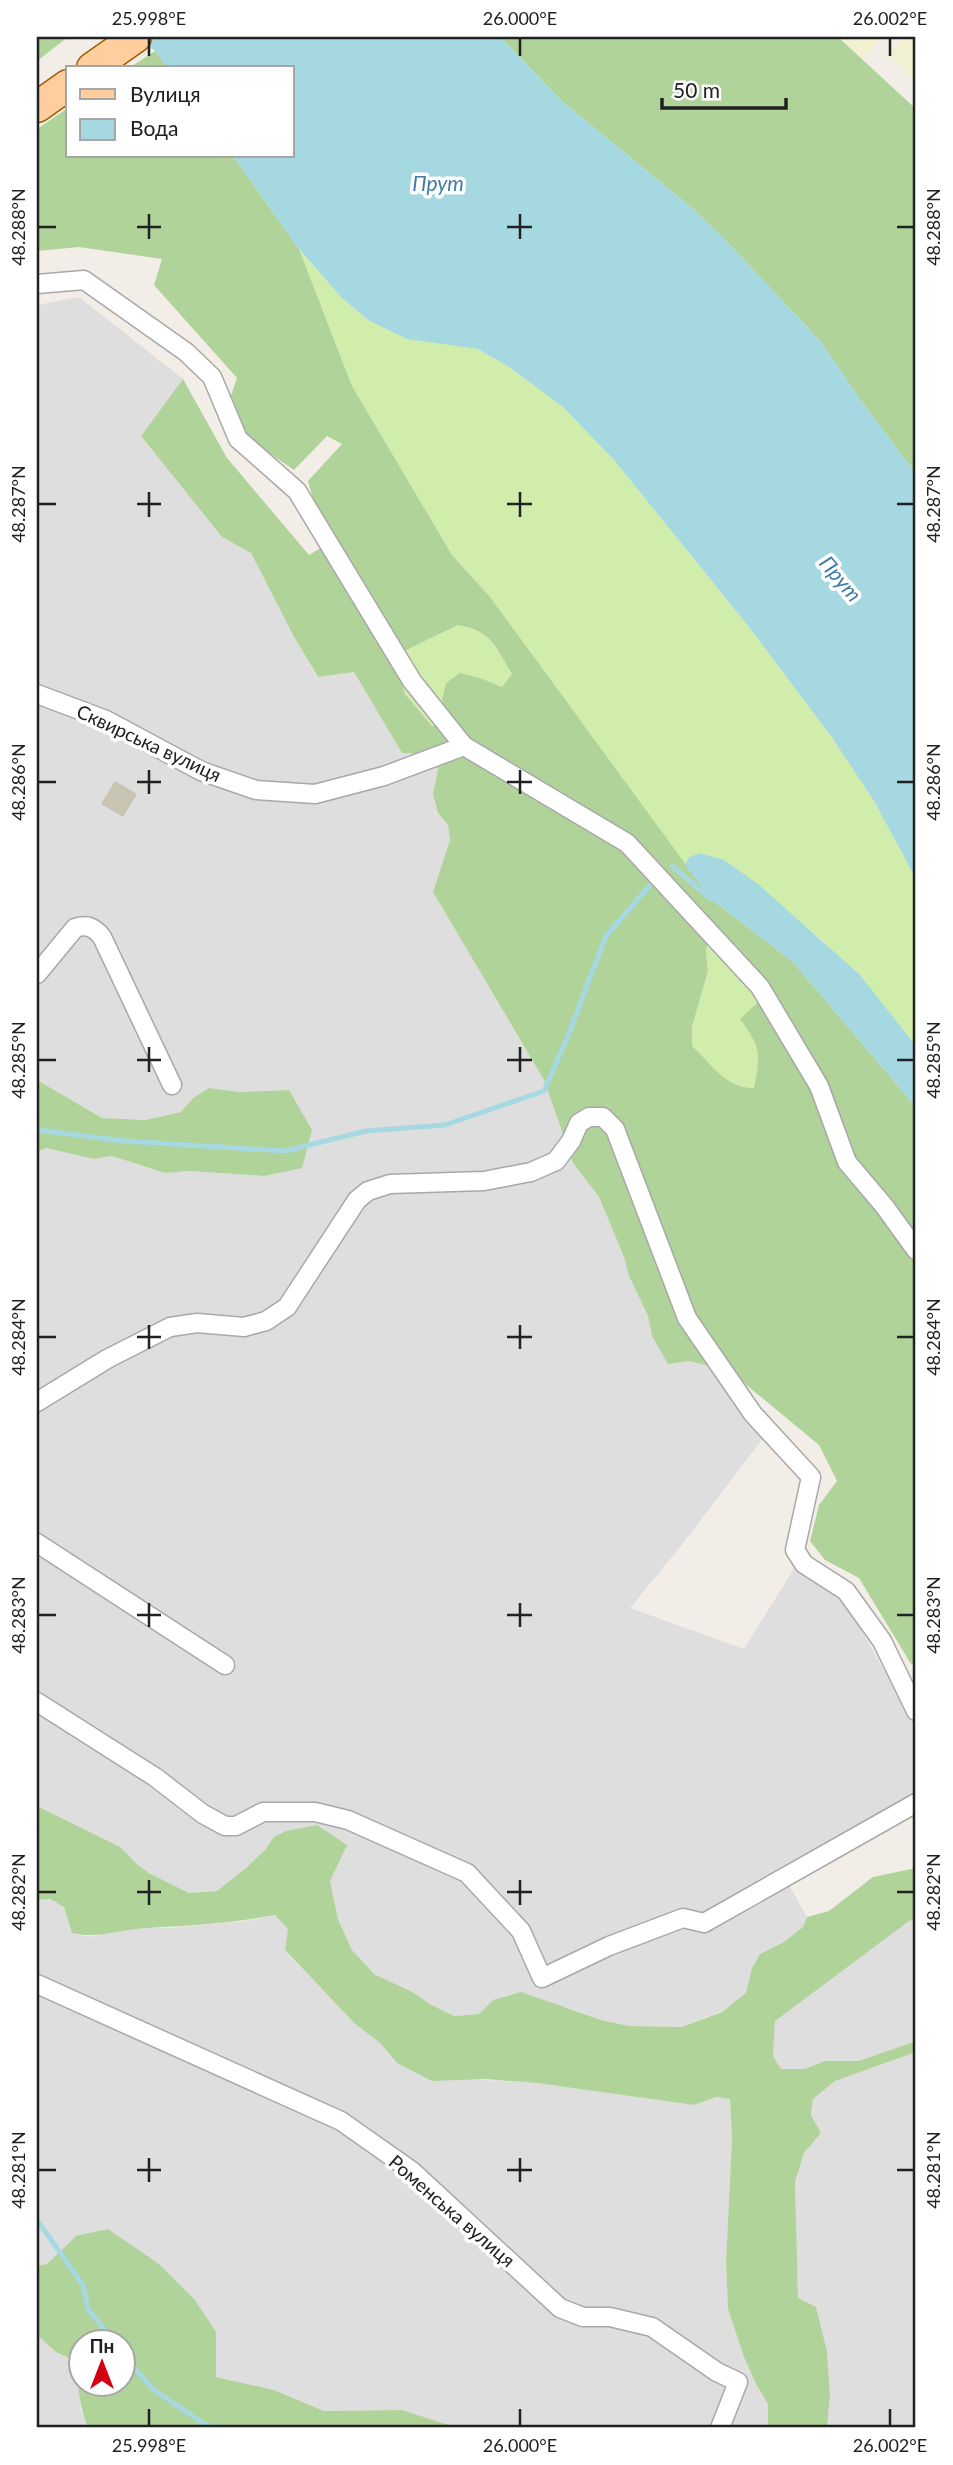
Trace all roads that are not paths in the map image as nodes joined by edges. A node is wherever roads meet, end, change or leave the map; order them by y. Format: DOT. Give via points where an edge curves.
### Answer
graph roads {
  1 [pos="136,37"];
  2 [pos="95,66"];
  3 [pos="66,86"];
  4 [pos="37,107"];
  5 [pos="37,284"];
  6 [pos="37,694"];
  7 [pos="464,746"];
  8 [pos="37,974"];
  9 [pos="172,1084"];
  10 [pos="916,1250"];
  11 [pos="37,1402"];
  12 [pos="37,1543"];
  13 [pos="225,1665"];
  14 [pos="37,1702"];
  15 [pos="916,1711"];
  16 [pos="916,1803"];
  17 [pos="37,1984"];
  18 [pos="720,2428"];
  1 -- 2 [label="main road"];
  3 -- 4 [label="main road"];
  5 -- 7 [label="street" via="84,280 186,352 212,377 238,439 298,492 412,681"];
  6 -- 7 [label="street, Сквирська вулиця" via="106,720 201,771 256,790 315,794 384,776"];
  7 -- 10 [label="street" via="626,843 760,986 819,1086 847,1162"];
  8 -- 9 [label="street" via="75,928 85,925 96,930"];
  11 -- 15 [label="street" via="170,1327 197,1323 243,1327 266,1321 287,1307 357,1200 368,1191 390,1184 484,1181 531,1172 556,1161 579,1123 603,1117 615,1129 687,1318 753,1414 811,1477 795,1550 804,1564 846,1591 882,1641"];
  12 -- 13 [label="street"];
  14 -- 16 [label="street" via="225,1826 236,1826 263,1812 315,1812 348,1820 467,1873 521,1931 542,1978 683,1918 704,1923"];
  17 -- 18 [label="street, Роменська вулиця" via="341,2121 412,2171 560,2308 583,2317 610,2317 652,2327 738,2382"];
}
